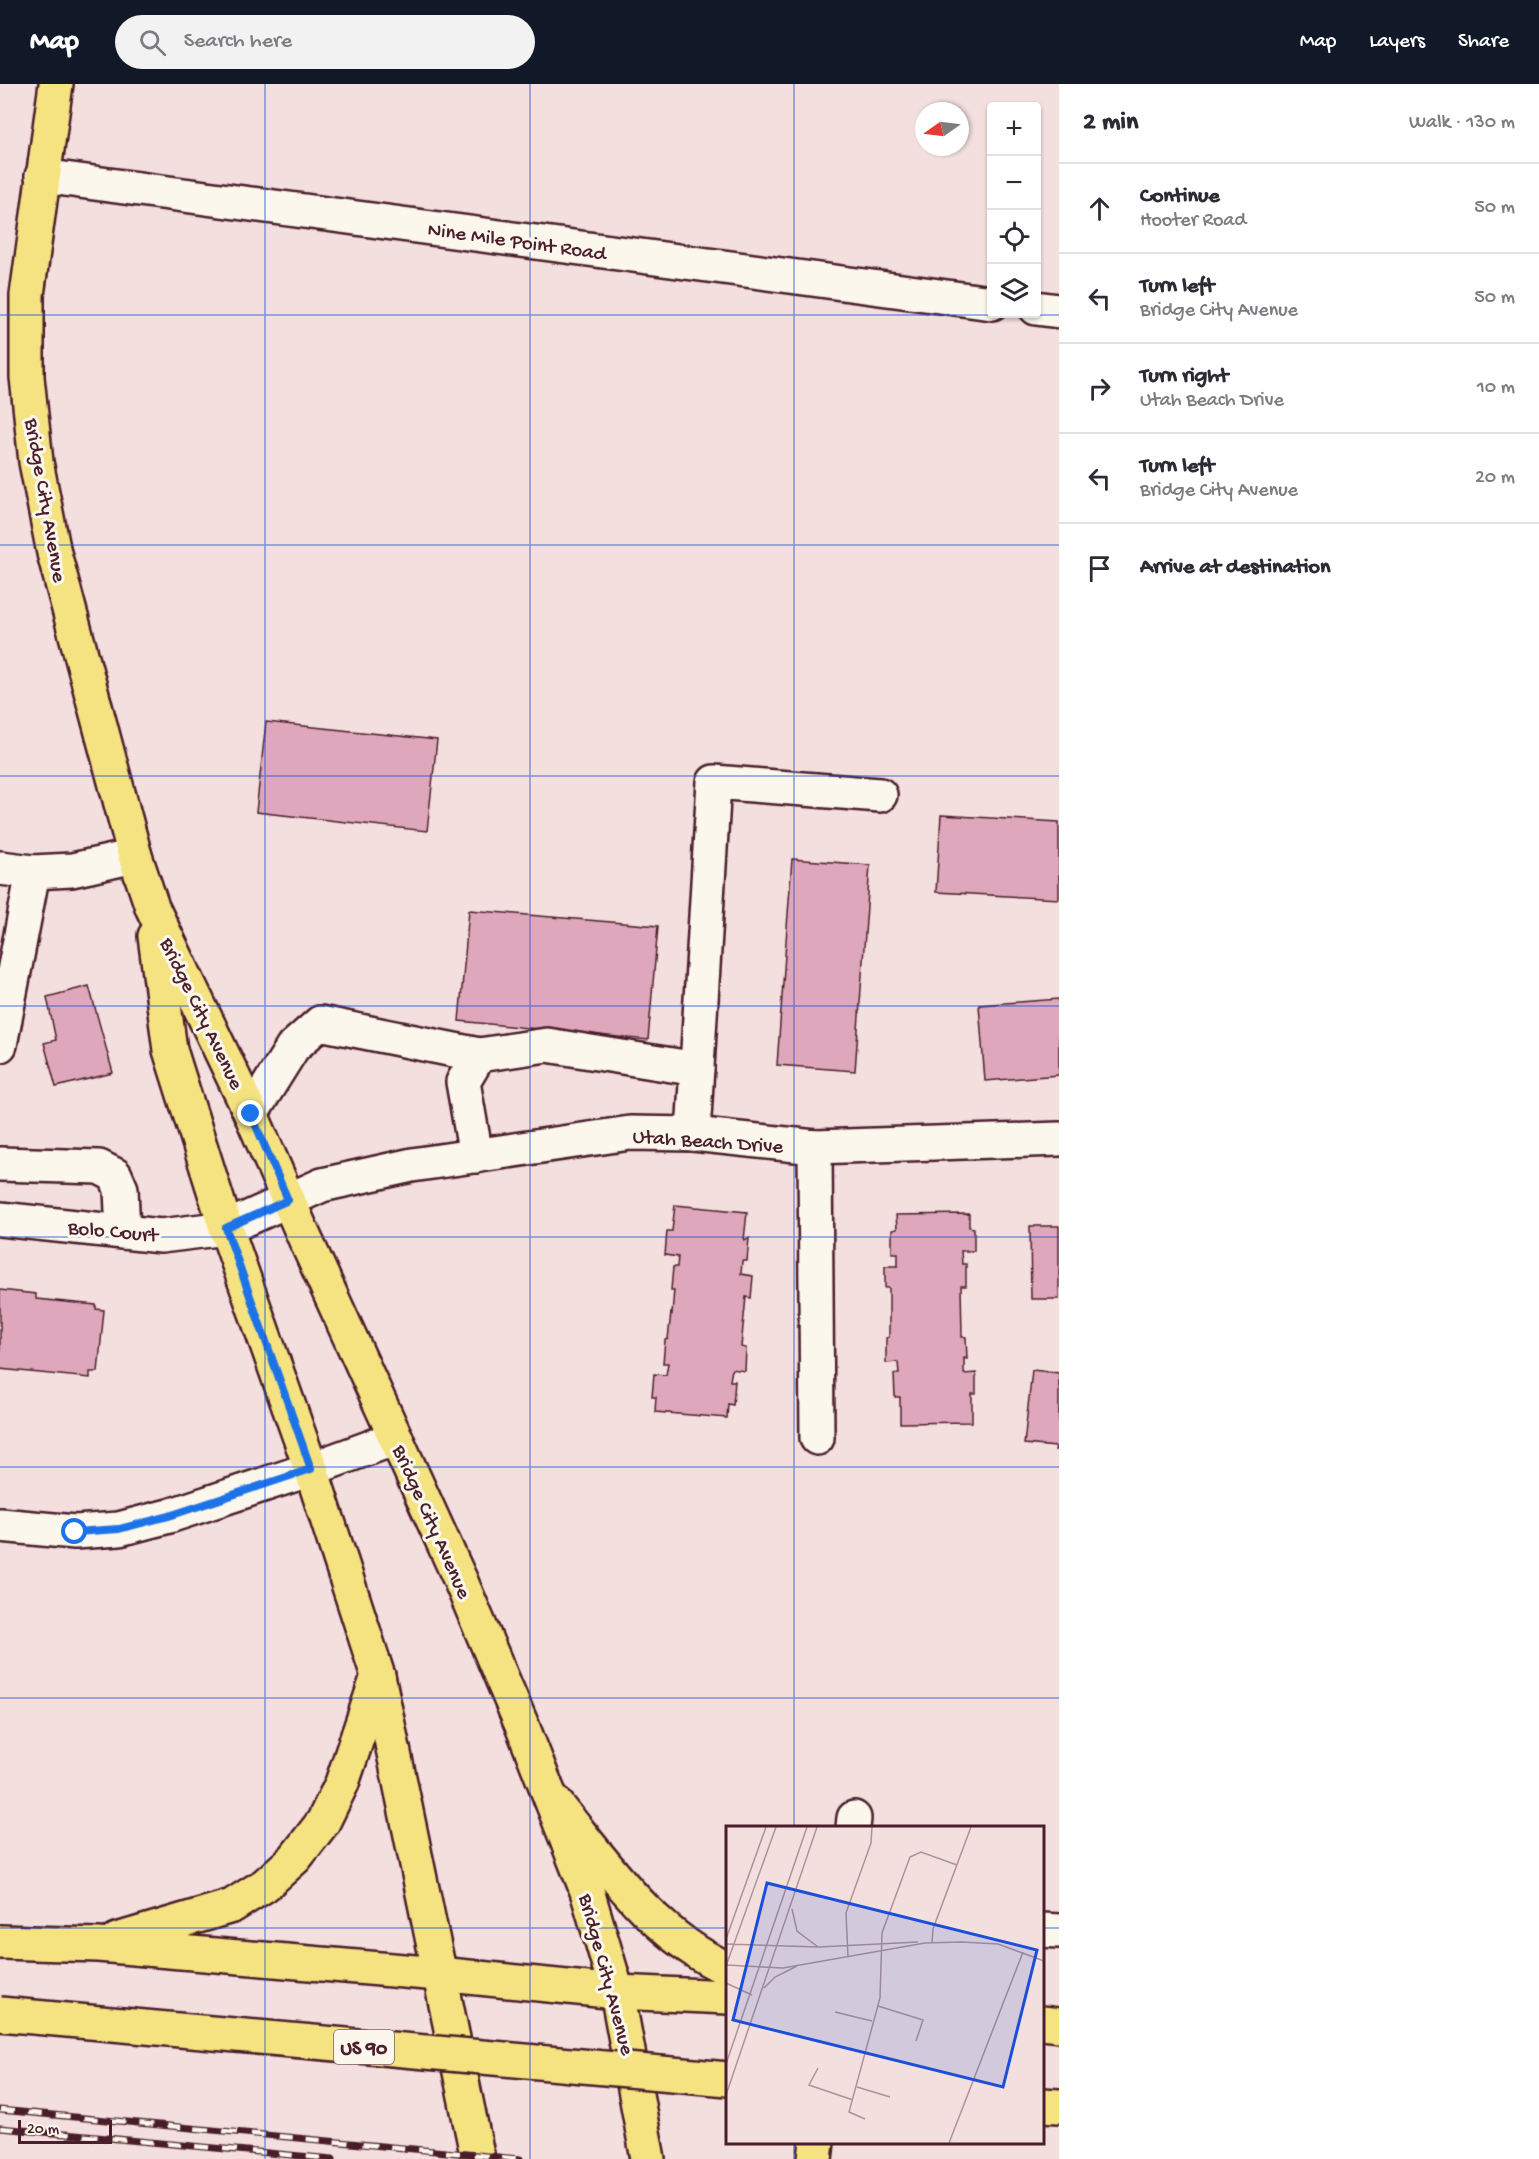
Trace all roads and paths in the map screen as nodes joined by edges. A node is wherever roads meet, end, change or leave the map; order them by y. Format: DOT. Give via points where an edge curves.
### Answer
graph roads {
  1 [pos="56,84"];
  2 [pos="42,177"];
  3 [pos="987,302"];
  4 [pos="1041,309"];
  5 [pos="1059,311"];
  6 [pos="880,795"];
  7 [pos="135,856"];
  8 [pos="0,868"];
  9 [pos="33,872"];
  10 [pos="152,907"];
  11 [pos="0,1045"];
  12 [pos="479,1055"];
  13 [pos="697,1069"];
  14 [pos="251,1114"];
  15 [pos="693,1134"];
  16 [pos="1059,1139"];
  17 [pos="815,1147"];
  18 [pos="476,1156"];
  19 [pos="0,1164"];
  20 [pos="288,1200"];
  21 [pos="0,1219"];
  22 [pos="226,1228"];
  23 [pos="123,1232"];
  24 [pos="396,1438"];
  25 [pos="817,1438"];
  26 [pos="311,1469"];
  27 [pos="0,1525"];
  28 [pos="378,1676"];
  29 [pos="550,1796"];
  30 [pos="1044,1930"];
  31 [pos="1059,1931"];
  32 [pos="0,1942"];
  33 [pos="98,1945"];
  34 [pos="726,1968"];
  35 [pos="439,1974"];
  36 [pos="617,1992"];
  37 [pos="726,1997"];
  38 [pos="0,2014"];
  39 [pos="1044,2024"];
  40 [pos="1059,2025"];
  41 [pos="726,2079"];
  42 [pos="1044,2104"];
  43 [pos="1059,2106"];
  44 [pos="817,2144"];
  45 [pos="478,2159"];
  46 [pos="648,2159"];
  47 [pos="815,2159"];
  1 -- 2 [label="main road, Bridge City Avenue"];
  2 -- 3 [label="street, Nine Mile Point Road"];
  2 -- 7 [label="main road, Bridge City Avenue" via="27,295 27,377 36,462 54,552"];
  4 -- 5 [label="street"];
  6 -- 13 [label="street" via="714,782"];
  7 -- 9 [label="street" via="72,870"];
  7 -- 10 [label="main road, Bridge City Avenue"];
  8 -- 9 [label="street"];
  9 -- 11 [label="street"];
  10 -- 14 [label="main road, Bridge City Avenue"];
  10 -- 22 [label="main road, Bridge City Avenue" via="170,1050"];
  12 -- 13 [label="street" via="547,1045"];
  12 -- 14 [label="street" via="320,1023 293,1047"];
  12 -- 18 [label="street" via="463,1082"];
  13 -- 15 [label="street"];
  14 -- 20 [label="main road, Bridge City Avenue"];
  15 -- 17 [label="street, Utah Beach Drive"];
  15 -- 18 [label="street, Utah Beach Drive" via="630,1133"];
  16 -- 17 [label="street, Utah Beach Drive"];
  17 -- 25 [label="street"];
  18 -- 20 [label="street, Utah Beach Drive" via="322,1185"];
  19 -- 23 [label="street" via="99,1167 115,1175 121,1189"];
  20 -- 22 [label="street, Utah Beach Drive"];
  20 -- 24 [label="main road, Bridge City Avenue"];
  21 -- 23 [label="street, Bolo Court"];
  22 -- 23 [label="street, Bolo Court" via="161,1236"];
  22 -- 26 [label="main road, Bridge City Avenue"];
  24 -- 26 [label="street"];
  24 -- 29 [label="main road, Bridge City Avenue" via="473,1609"];
  26 -- 27 [label="street" via="119,1529 75,1532"];
  26 -- 28 [label="main road, Bridge City Avenue"];
  28 -- 33 [label="main road" via="342,1783 323,1822 295,1858 265,1885 232,1906"];
  28 -- 35 [label="main road, Bridge City Avenue"];
  29 -- 34 [label="main road" via="634,1899 673,1935"];
  29 -- 36 [label="main road, Bridge City Avenue" via="587,1891"];
  30 -- 31 [label="street"];
  32 -- 33 [label="main road"];
  33 -- 35 [label="main road"];
  35 -- 36 [label="main road"];
  35 -- 45 [label="main road, Bridge City Avenue"];
  36 -- 37 [label="main road"];
  36 -- 46 [label="main road, Bridge City Avenue"];
  38 -- 41 [label="main road, US 90, bridge"];
  39 -- 40 [label="main road"];
  42 -- 43 [label="main road"];
  44 -- 47 [label="main road"];
}
